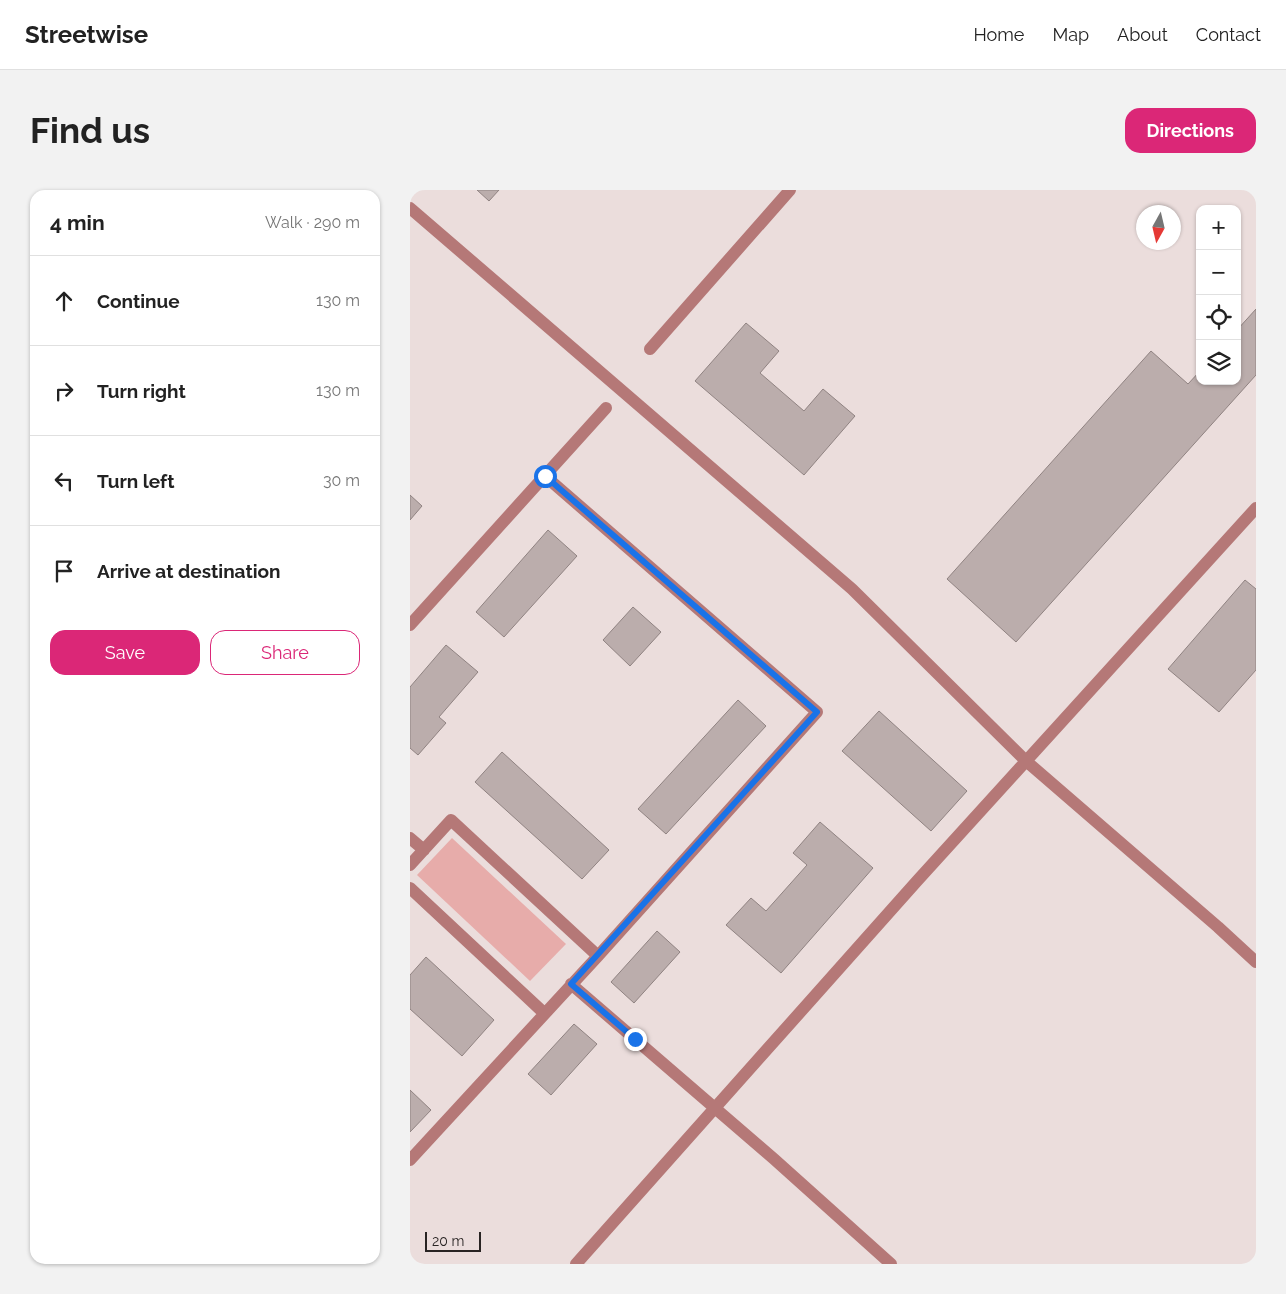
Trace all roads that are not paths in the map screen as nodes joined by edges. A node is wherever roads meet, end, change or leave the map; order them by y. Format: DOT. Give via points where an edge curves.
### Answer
graph roads {
  1 [pos="790,190"];
  2 [pos="410,208"];
  3 [pos="650,349"];
  4 [pos="606,408"];
  5 [pos="545,476"];
  6 [pos="1256,508"];
  7 [pos="410,625"];
  8 [pos="1026,760"];
  9 [pos="410,838"];
  10 [pos="424,850"];
  11 [pos="410,865"];
  12 [pos="410,888"];
  13 [pos="598,956"];
  14 [pos="1256,962"];
  15 [pos="571,984"];
  16 [pos="544,1013"];
  17 [pos="715,1108"];
  18 [pos="410,1160"];
  19 [pos="576,1264"];
  20 [pos="891,1264"];
  1 -- 3 [label="lane"];
  2 -- 8 [label="lane" via="852,589"];
  4 -- 5 [label="lane"];
  5 -- 7 [label="lane"];
  5 -- 13 [label="lane" via="817,712"];
  6 -- 8 [label="lane"];
  8 -- 14 [label="lane"];
  8 -- 17 [label="lane"];
  9 -- 10 [label="lane"];
  10 -- 11 [label="lane"];
  10 -- 13 [label="lane" via="451,820"];
  12 -- 16 [label="lane"];
  13 -- 15 [label="lane"];
  15 -- 16 [label="lane"];
  15 -- 17 [label="lane"];
  16 -- 18 [label="lane"];
  17 -- 19 [label="lane"];
  17 -- 20 [label="lane"];
}
